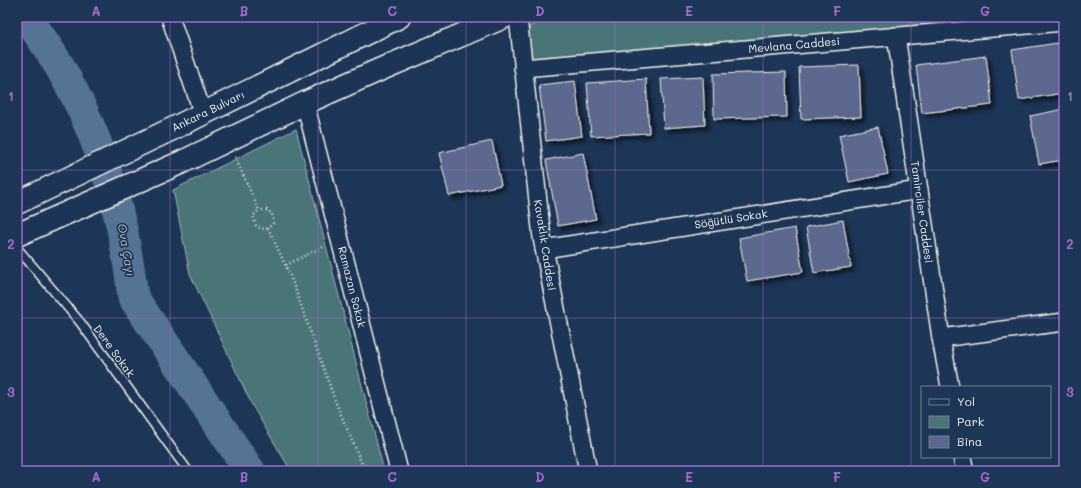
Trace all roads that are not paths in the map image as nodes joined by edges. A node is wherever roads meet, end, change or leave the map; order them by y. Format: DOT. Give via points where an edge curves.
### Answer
graph roads {
  1 [pos="170,17"];
  2 [pos="399,17"];
  3 [pos="504,17"];
  4 [pos="518,17"];
  5 [pos="1064,22"];
  6 [pos="896,36"];
  7 [pos="523,68"];
  8 [pos="305,103"];
  9 [pos="203,114"];
  10 [pos="919,190"];
  11 [pos="17,203"];
  12 [pos="17,234"];
  13 [pos="17,248"];
  14 [pos="544,249"];
  15 [pos="1064,322"];
  16 [pos="941,338"];
  17 [pos="950,386"];
  18 [pos="962,458"];
  19 [pos="188,471"];
  20 [pos="399,471"];
  21 [pos="588,471"];
  22 [pos="965,471"];
  1 -- 9 [label="street"];
  2 -- 9 [label="main road, Ankara Bulvarı"];
  3 -- 8 [label="main road"];
  4 -- 7 [label="street, Kavaklık Caddesi"];
  5 -- 6 [label="street, Mevlana Caddesi"];
  6 -- 7 [label="street, Mevlana Caddesi"];
  6 -- 10 [label="street, Tamirciler Caddesi"];
  7 -- 14 [label="street, Kavaklık Caddesi"];
  8 -- 12 [label="main road" via="182,162"];
  8 -- 20 [label="street, Ramazan Sokak"];
  9 -- 11 [label="main road, Ankara Bulvarı"];
  10 -- 14 [label="street, Söğütlü Sokak"];
  10 -- 16 [label="street, Tamirciler Caddesi"];
  13 -- 19 [label="lane, Dere Sokak" via="80,322"];
  14 -- 21 [label="street, Kavaklık Caddesi"];
  15 -- 16 [label="street"];
  16 -- 17 [label="street, Tamirciler Caddesi"];
  18 -- 22 [label="street"];
}
